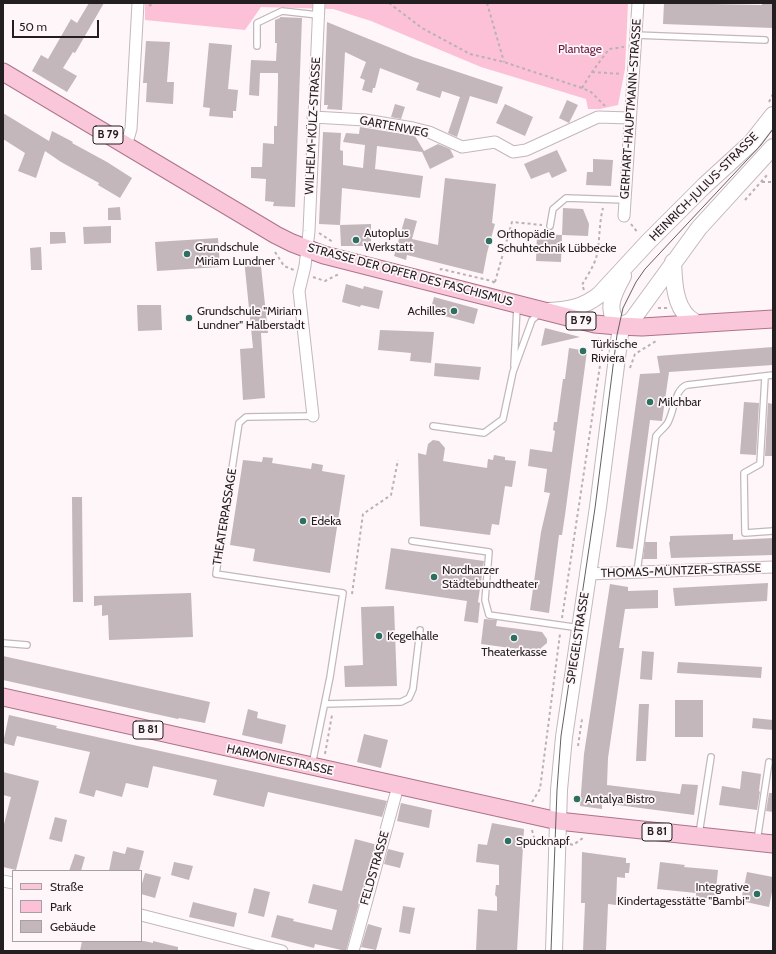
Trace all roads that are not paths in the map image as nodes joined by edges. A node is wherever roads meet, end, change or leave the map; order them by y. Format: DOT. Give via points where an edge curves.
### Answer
graph roads {
  1 [pos="138,3"];
  2 [pos="319,3"];
  3 [pos="638,3"];
  4 [pos="318,15"];
  5 [pos="635,40"];
  6 [pos="765,40"];
  7 [pos="257,46"];
  8 [pos="3,72"];
  9 [pos="773,115"];
  10 [pos="313,117"];
  11 [pos="630,118"];
  12 [pos="126,146"];
  13 [pos="773,147"];
  14 [pos="624,200"];
  15 [pos="624,216"];
  16 [pos="550,226"];
  17 [pos="307,249"];
  18 [pos="634,257"];
  19 [pos="673,262"];
  20 [pos="517,304"];
  21 [pos="541,311"];
  22 [pos="773,319"];
  23 [pos="699,324"];
  24 [pos="621,326"];
  25 [pos="513,372"];
  26 [pos="773,375"];
  27 [pos="765,377"];
  28 [pos="313,416"];
  29 [pos="433,426"];
  30 [pos="773,531"];
  31 [pos="412,541"];
  32 [pos="773,567"];
  33 [pos="637,572"];
  34 [pos="588,574"];
  35 [pos="580,628"];
  36 [pos="420,630"];
  37 [pos="3,643"];
  38 [pos="27,645"];
  39 [pos="3,697"];
  40 [pos="325,704"];
  41 [pos="711,757"];
  42 [pos="318,762"];
  43 [pos="769,762"];
  44 [pos="398,786"];
  45 [pos="558,821"];
  46 [pos="698,837"];
  47 [pos="765,844"];
  48 [pos="142,915"];
  49 [pos="282,951"];
  50 [pos="353,951"];
  51 [pos="554,951"];
  1 -- 12 [label="street" via="131,129"];
  2 -- 4 [label="street, WILHELM-KÜLZ-STRASSE"];
  3 -- 5 [label="street, GERHART-HAUPTMANN-STRASSE"];
  4 -- 7 [label="lane" via="282,11 257,23"];
  4 -- 10 [label="street, WILHELM-KÜLZ-STRASSE"];
  5 -- 6 [label="lane"];
  5 -- 11 [label="street, GERHART-HAUPTMANN-STRASSE"];
  8 -- 12 [label="main road, STRASSE DER OPFER DES FASCHISMUS / B 79"];
  9 -- 18 [label="street, HEINRICH-JULIUS-STRASSE" via="751,143 704,186"];
  10 -- 11 [label="street, GARTENWEG" via="365,120 413,128 429,132 462,147 495,142 513,152 526,150 598,117"];
  10 -- 17 [label="street, WILHELM-KÜLZ-STRASSE"];
  11 -- 14 [label="street, GERHART-HAUPTMANN-STRASSE"];
  12 -- 17 [label="main road, STRASSE DER OPFER DES FASCHISMUS / B 79" via="276,235"];
  13 -- 19 [label="street, HEINRICH-JULIUS-STRASSE" via="699,228"];
  14 -- 15 [label="street, GERHART-HAUPTMANN-STRASSE"];
  14 -- 16 [label="lane" via="566,198 553,209"];
  17 -- 20 [label="main road, STRASSE DER OPFER DES FASCHISMUS / B 79"];
  17 -- 28 [label="street, THEATERPASSAGE" via="299,296"];
  18 -- 21 [label="street, HEINRICH-JULIUS-STRASSE" via="590,302 576,308"];
  18 -- 24 [label="street, HEINRICH-JULIUS-STRASSE" via="618,286 611,307 614,320"];
  19 -- 23 [label="street" via="675,288 680,307 688,317"];
  19 -- 24 [label="street, HEINRICH-JULIUS-STRASSE" via="631,321"];
  20 -- 21 [label="main road, STRASSE DER OPFER DES FASCHISMUS / B 79"];
  20 -- 25 [label="lane"];
  21 -- 24 [label="main road, STRASSE DER OPFER DES FASCHISMUS / B 79" via="588,323"];
  21 -- 25 [label="lane" via="532,320"];
  22 -- 23 [label="main road, B 79"];
  23 -- 24 [label="main road, B 79"];
  24 -- 34 [label="street, SPIEGELSTRASSE"];
  25 -- 29 [label="lane" via="503,419 484,433"];
  26 -- 27 [label="lane"];
  27 -- 30 [label="lane" via="760,464 744,473 745,533"];
  27 -- 33 [label="lane" via="687,385 681,389 668,423 656,436"];
  28 -- 40 [label="lane, THEATERPASSAGE" via="246,417 239,423 216,574 343,593"];
  31 -- 35 [label="lane" via="490,552 485,600 489,615"];
  32 -- 33 [label="street, THOMAS-MÜNTZER-STRASSE"];
  33 -- 34 [label="street, THOMAS-MÜNTZER-STRASSE"];
  34 -- 35 [label="street, SPIEGELSTRASSE"];
  35 -- 45 [label="street, SPIEGELSTRASSE" via="564,736"];
  36 -- 40 [label="lane" via="413,689 409,698 401,702"];
  37 -- 38 [label="lane"];
  39 -- 42 [label="main road, HARMONIESTRASSE / B 81"];
  40 -- 42 [label="lane, THEATERPASSAGE"];
  41 -- 46 [label="lane"];
  42 -- 44 [label="main road, HARMONIESTRASSE / B 81"];
  43 -- 47 [label="lane"];
  44 -- 45 [label="main road, HARMONIESTRASSE / B 81"];
  44 -- 50 [label="street, FELDSTRASSE"];
  45 -- 46 [label="main road, B 81"];
  45 -- 51 [label="street, SPIEGELSTRASSE"];
  46 -- 47 [label="main road, B 81"];
  48 -- 49 [label="street"];
}
